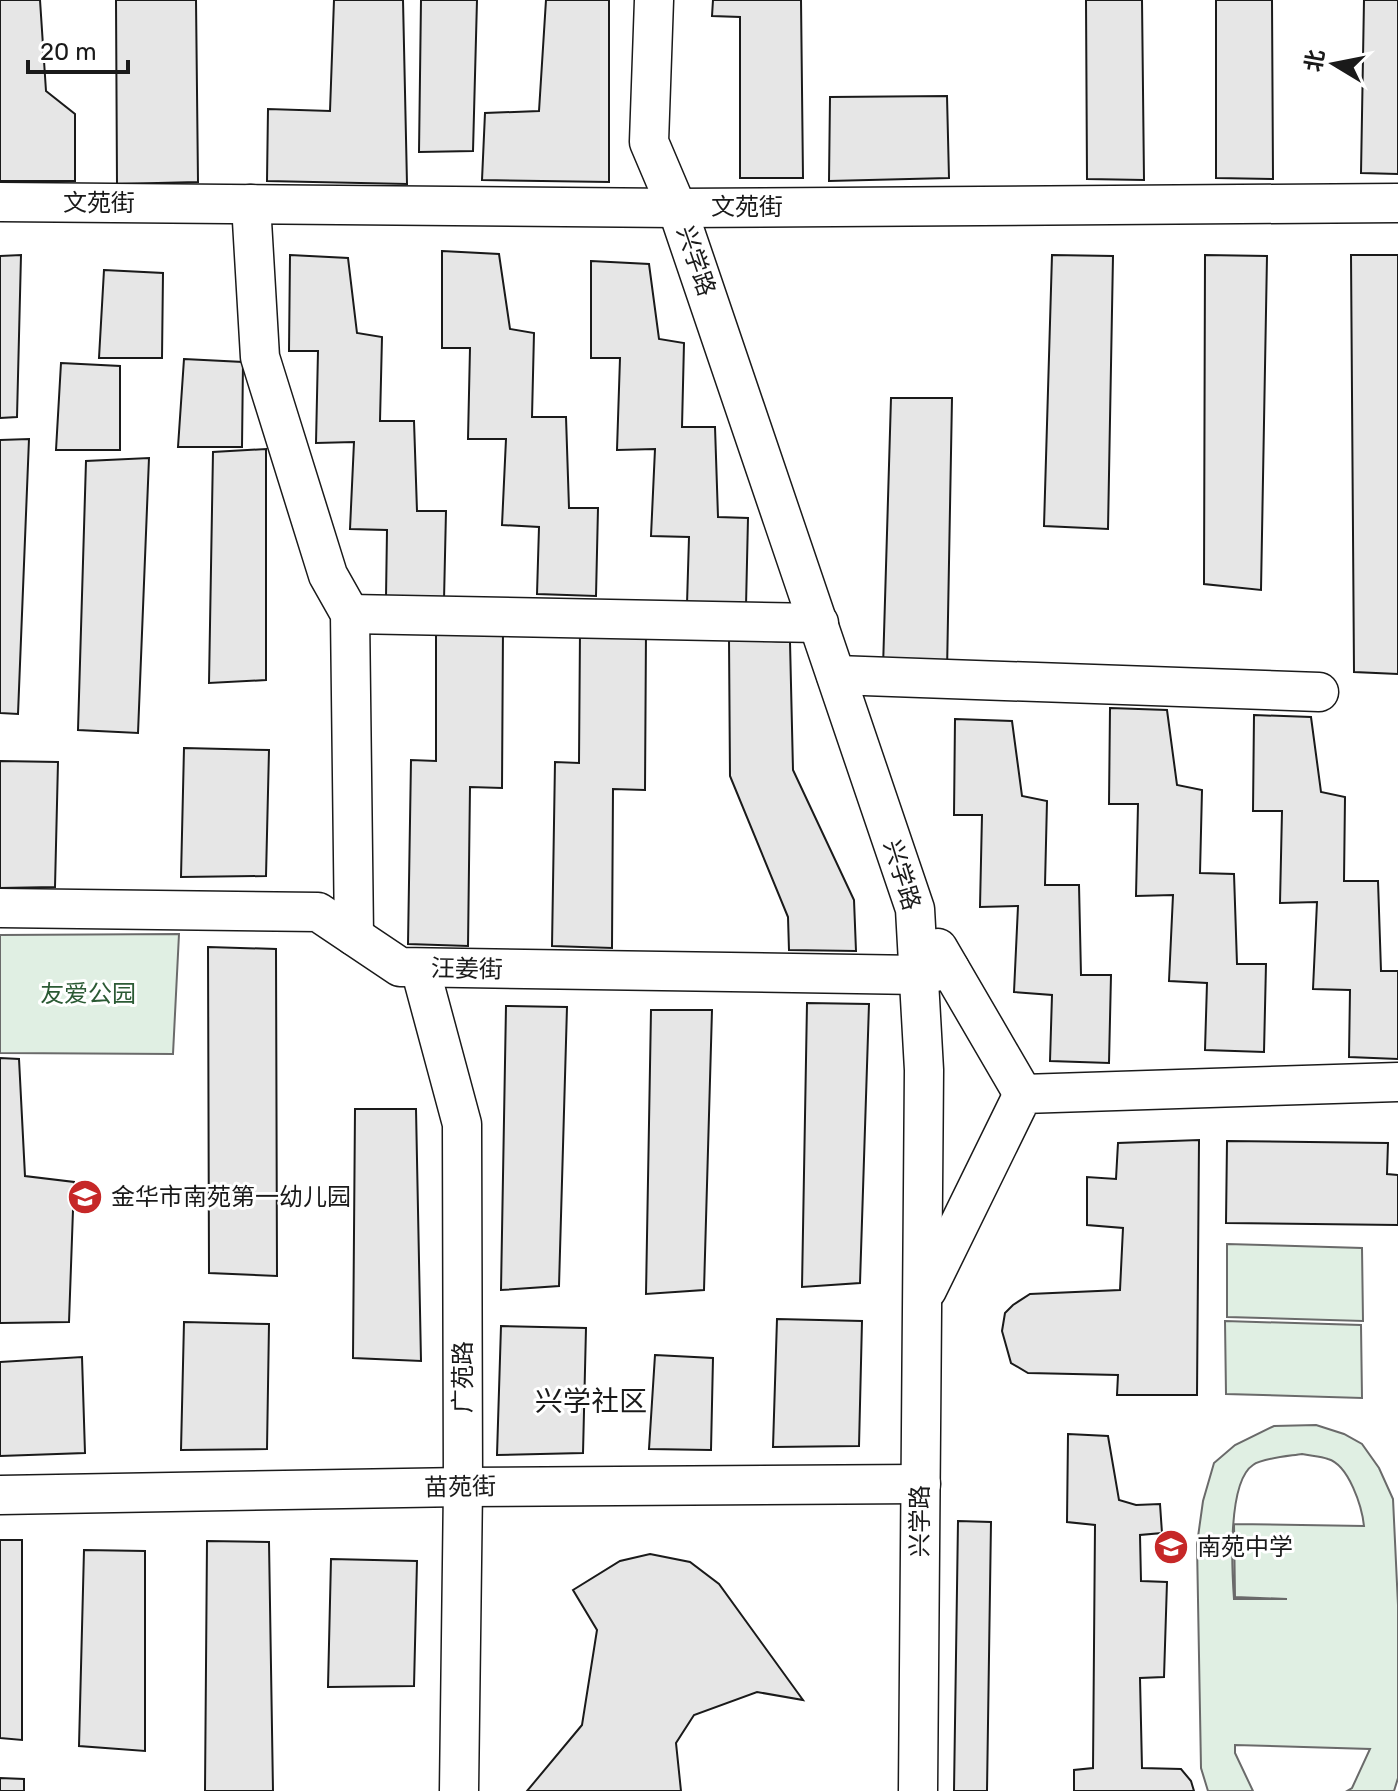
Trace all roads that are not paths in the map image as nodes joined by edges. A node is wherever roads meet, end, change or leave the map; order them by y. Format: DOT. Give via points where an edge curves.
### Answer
graph roads {
  1 [pos="654,0"];
  2 [pos="0,202"];
  3 [pos="1398,203"];
  4 [pos="251,204"];
  5 [pos="677,208"];
  6 [pos="350,614"];
  7 [pos="819,623"];
  8 [pos="836,675"];
  9 [pos="1319,692"];
  10 [pos="0,908"];
  11 [pos="354,936"];
  12 [pos="420,968"];
  13 [pos="935,972"];
  14 [pos="1398,1082"];
  15 [pos="1023,1094"];
  16 [pos="922,1299"];
  17 [pos="921,1484"];
  18 [pos="463,1487"];
  19 [pos="0,1495"];
  20 [pos="459,1791"];
  21 [pos="918,1791"];
  1 -- 5 [label="street, 兴学路" via="649,142"];
  2 -- 4 [label="street, 文苑街"];
  3 -- 5 [label="street, 文苑街"];
  4 -- 5 [label="street, 文苑街"];
  4 -- 6 [label="street" via="260,357 328,575"];
  5 -- 7 [label="street, 兴学路"];
  6 -- 7 [label="street"];
  6 -- 11 [label="street"];
  7 -- 8 [label="street, 兴学路"];
  8 -- 9 [label="street"];
  8 -- 13 [label="street, 兴学路"];
  10 -- 11 [label="street, 汪姜街" via="318,912"];
  11 -- 12 [label="street, 汪姜街" via="400,967"];
  12 -- 13 [label="street, 汪姜街"];
  12 -- 18 [label="street, 广苑路" via="462,1124"];
  13 -- 15 [label="street"];
  13 -- 16 [label="street, 兴学路" via="924,1070"];
  14 -- 15 [label="street"];
  15 -- 16 [label="street"];
  16 -- 17 [label="street, 兴学路"];
  17 -- 18 [label="street, 苗苑街"];
  17 -- 21 [label="street, 兴学路"];
  18 -- 19 [label="street, 苗苑街"];
  18 -- 20 [label="street, 广苑路"];
}
